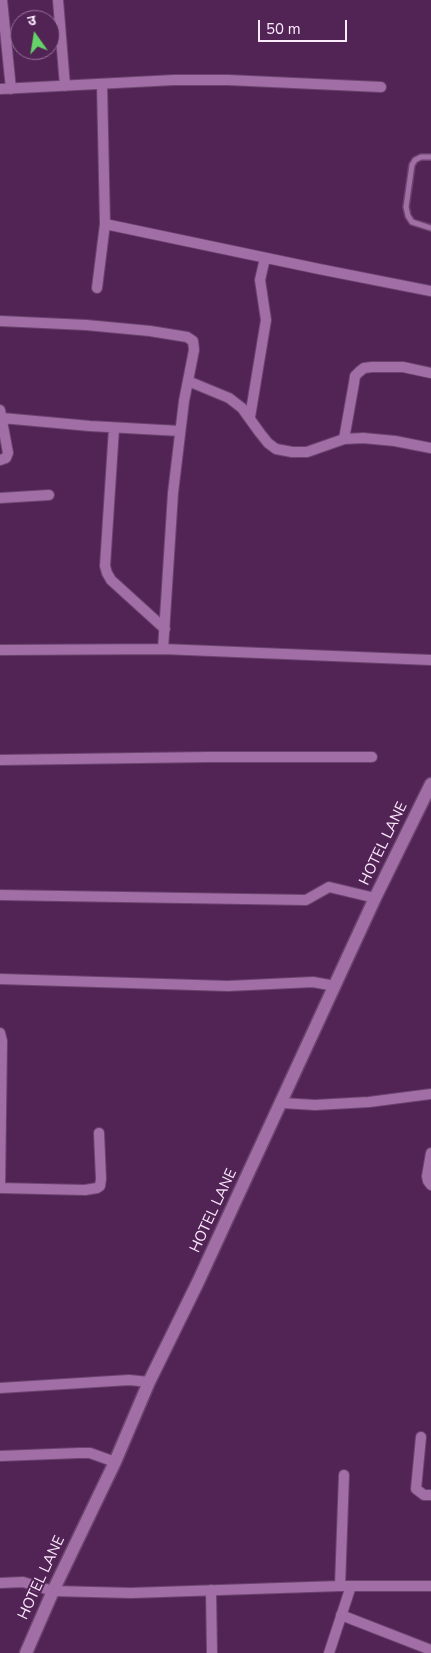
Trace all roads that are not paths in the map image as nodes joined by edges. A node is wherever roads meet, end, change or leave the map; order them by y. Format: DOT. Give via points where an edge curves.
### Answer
graph roads {
  1 [pos="2,0"];
  2 [pos="58,0"];
  3 [pos="102,85"];
  4 [pos="65,86"];
  5 [pos="381,87"];
  6 [pos="0,89"];
  7 [pos="11,89"];
  8 [pos="431,157"];
  9 [pos="105,224"];
  10 [pos="431,228"];
  11 [pos="265,258"];
  12 [pos="97,288"];
  13 [pos="431,291"];
  14 [pos="0,322"];
  15 [pos="431,373"];
  16 [pos="188,381"];
  17 [pos="1,414"];
  18 [pos="250,418"];
  19 [pos="114,428"];
  20 [pos="180,431"];
  21 [pos="344,440"];
  22 [pos="431,448"];
  23 [pos="0,460"];
  24 [pos="49,495"];
  25 [pos="0,498"];
  26 [pos="164,629"];
  27 [pos="163,649"];
  28 [pos="0,650"];
  29 [pos="431,660"];
  30 [pos="372,757"];
  31 [pos="0,760"];
  32 [pos="431,784"];
  33 [pos="0,895"];
  34 [pos="375,898"];
  35 [pos="0,979"];
  36 [pos="327,984"];
  37 [pos="0,1033"];
  38 [pos="431,1094"];
  39 [pos="282,1103"];
  40 [pos="99,1133"];
  41 [pos="431,1153"];
  42 [pos="431,1185"];
  43 [pos="0,1188"];
  44 [pos="139,1381"];
  45 [pos="0,1388"];
  46 [pos="420,1437"];
  47 [pos="0,1456"];
  48 [pos="108,1459"];
  49 [pos="344,1474"];
  50 [pos="431,1495"];
  51 [pos="0,1583"];
  52 [pos="345,1586"];
  53 [pos="431,1586"];
  54 [pos="50,1590"];
  55 [pos="211,1590"];
  56 [pos="342,1615"];
  57 [pos="431,1650"];
  58 [pos="26,1653"];
  59 [pos="212,1653"];
  60 [pos="329,1653"];
  1 -- 7 [label="street"];
  2 -- 4 [label="street"];
  3 -- 4 [label="street"];
  3 -- 5 [label="street" via="228,80"];
  3 -- 9 [label="street"];
  4 -- 7 [label="street"];
  6 -- 7 [label="street"];
  8 -- 10 [label="lane" via="421,157 412,165 406,207 412,222"];
  9 -- 11 [label="street"];
  9 -- 12 [label="street"];
  11 -- 13 [label="street"];
  11 -- 18 [label="street" via="260,287 266,320"];
  14 -- 16 [label="street" via="86,325 187,337 194,341"];
  15 -- 21 [label="street" via="403,367 364,368 355,376"];
  16 -- 18 [label="street" via="229,398"];
  16 -- 20 [label="street"];
  17 -- 19 [label="street"];
  17 -- 23 [label="street" via="8,453"];
  18 -- 21 [label="street" via="268,443 284,451 307,452"];
  19 -- 20 [label="street"];
  19 -- 26 [label="street" via="105,566 111,580"];
  20 -- 26 [label="street"];
  21 -- 22 [label="street" via="395,440"];
  24 -- 25 [label="street"];
  26 -- 27 [label="street"];
  27 -- 28 [label="street"];
  27 -- 29 [label="street"];
  30 -- 31 [label="street"];
  32 -- 34 [label="street, HOTEL LANE"];
  33 -- 34 [label="street" via="306,900 329,887"];
  34 -- 36 [label="street, HOTEL LANE"];
  35 -- 36 [label="street" via="228,986"];
  36 -- 39 [label="street, HOTEL LANE"];
  37 -- 43 [label="street"];
  38 -- 39 [label="street" via="369,1102"];
  39 -- 44 [label="street, HOTEL LANE" via="194,1291"];
  40 -- 43 [label="street" via="100,1186 97,1188"];
  41 -- 42 [label="street" via="427,1176"];
  44 -- 45 [label="street"];
  44 -- 48 [label="street, HOTEL LANE"];
  46 -- 50 [label="street" via="416,1489"];
  47 -- 48 [label="street" via="63,1452 90,1453"];
  48 -- 54 [label="street, HOTEL LANE"];
  49 -- 52 [label="street"];
  51 -- 54 [label="street" via="18,1582"];
  52 -- 53 [label="street"];
  52 -- 55 [label="street"];
  52 -- 56 [label="street"];
  54 -- 55 [label="street" via="131,1593"];
  54 -- 58 [label="street, HOTEL LANE"];
  55 -- 59 [label="street"];
  56 -- 57 [label="street"];
  56 -- 60 [label="street"];
}
